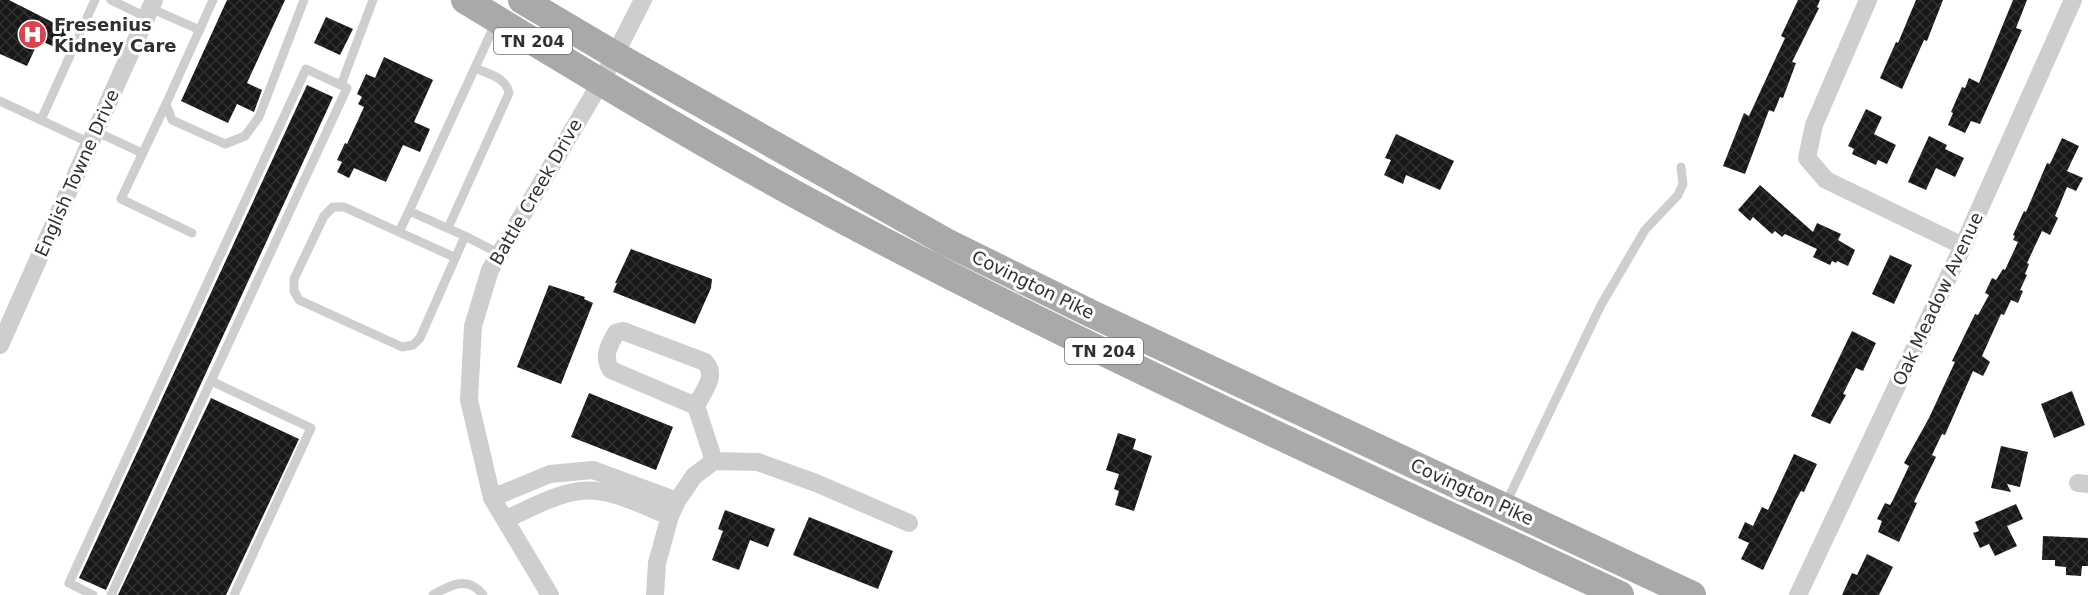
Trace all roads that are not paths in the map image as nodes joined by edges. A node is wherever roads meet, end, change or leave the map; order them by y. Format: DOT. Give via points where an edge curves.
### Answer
graph roads {
  1 [pos="95,0"];
  2 [pos="111,0"];
  3 [pos="213,0"];
  4 [pos="304,0"];
  5 [pos="373,0"];
  6 [pos="465,0"];
  7 [pos="522,0"];
  8 [pos="643,0"];
  9 [pos="1868,0"];
  10 [pos="2073,0"];
  11 [pos="150,8"];
  12 [pos="497,20"];
  13 [pos="200,30"];
  14 [pos="615,55"];
  15 [pos="475,68"];
  16 [pos="601,82"];
  17 [pos="341,85"];
  18 [pos="0,101"];
  19 [pos="166,104"];
  20 [pos="41,120"];
  21 [pos="93,137"];
  22 [pos="142,153"];
  23 [pos="1681,167"];
  24 [pos="409,211"];
  25 [pos="448,228"];
  26 [pos="399,232"];
  27 [pos="192,233"];
  28 [pos="465,236"];
  29 [pos="1963,246"];
  30 [pos="500,254"];
  31 [pos="454,257"];
  32 [pos="994,281"];
  33 [pos="0,345"];
  34 [pos="211,381"];
  35 [pos="696,406"];
  36 [pos="714,461"];
  37 [pos="1372,462"];
  38 [pos="492,498"];
  39 [pos="1504,507"];
  40 [pos="674,508"];
  41 [pos="506,519"];
  42 [pos="909,523"];
  43 [pos="93,595"];
  44 [pos="111,595"];
  45 [pos="234,595"];
  46 [pos="433,595"];
  47 [pos="483,595"];
  48 [pos="550,595"];
  49 [pos="655,595"];
  50 [pos="1620,595"];
  51 [pos="1692,595"];
  52 [pos="1798,595"];
  1 -- 20 [label="lane"];
  2 -- 11 [label="lane"];
  3 -- 13 [label="lane"];
  4 -- 19 [label="lane" via="259,117 245,136 225,144 172,120"];
  5 -- 17 [label="lane"];
  6 -- 12 [label="main road, Covington Pike / TN 204"];
  7 -- 14 [label="main road, Covington Pike / TN 204"];
  8 -- 14 [label="street, Battle Creek Drive"];
  9 -- 29 [label="street" via="1814,125 1807,159 1826,180"];
  10 -- 29 [label="street, Oak Meadow Avenue"];
  11 -- 13 [label="lane"];
  11 -- 21 [label="street, English Towne Drive"];
  12 -- 15 [label="lane"];
  12 -- 16 [label="main road, Covington Pike / TN 204"];
  13 -- 19 [label="lane"];
  14 -- 16 [label="street, Battle Creek Drive"];
  14 -- 32 [label="main road, Covington Pike / TN 204" via="936,236"];
  15 -- 24 [label="lane"];
  15 -- 25 [label="lane" via="503,81 509,93"];
  16 -- 30 [label="street, Battle Creek Drive"];
  16 -- 32 [label="main road, Covington Pike / TN 204" via="848,223"];
  17 -- 34 [label="lane" via="347,88"];
  17 -- 43 [label="lane" via="306,69 69,584"];
  18 -- 20 [label="lane"];
  19 -- 22 [label="lane"];
  20 -- 21 [label="lane"];
  21 -- 22 [label="lane"];
  21 -- 33 [label="street, English Towne Drive"];
  22 -- 27 [label="lane" via="121,199"];
  23 -- 39 [label="lane" via="1683,184 1678,195 1645,230 1601,305"];
  24 -- 25 [label="lane"];
  24 -- 26 [label="lane"];
  25 -- 28 [label="lane"];
  26 -- 31 [label="lane"];
  26 -- 31 [label="lane" via="344,207 333,207 324,216 294,279 299,300 402,347 413,345 420,338"];
  28 -- 30 [label="lane"];
  28 -- 31 [label="lane"];
  29 -- 52 [label="street, Oak Meadow Avenue"];
  30 -- 38 [label="street, Battle Creek Drive" via="490,270 473,326 469,400"];
  32 -- 37 [label="main road, Covington Pike / TN 204" via="1092,314"];
  34 -- 44 [label="lane"];
  34 -- 45 [label="lane" via="311,428"];
  35 -- 35 [label="street" via="612,370 606,352 616,333 623,331 705,362 712,375"];
  35 -- 36 [label="street"];
  36 -- 40 [label="street" via="694,476"];
  36 -- 42 [label="street" via="758,462"];
  37 -- 39 [label="main road, Covington Pike / TN 204"];
  37 -- 50 [label="main road, Covington Pike / TN 204"];
  38 -- 40 [label="street" via="550,474 593,470"];
  38 -- 41 [label="street, Battle Creek Drive"];
  39 -- 51 [label="main road, Covington Pike / TN 204"];
  40 -- 41 [label="street" via="583,490"];
  40 -- 49 [label="street" via="657,563"];
  41 -- 48 [label="street, Battle Creek Drive"];
  46 -- 47 [label="lane" via="461,582 471,584"];
}
